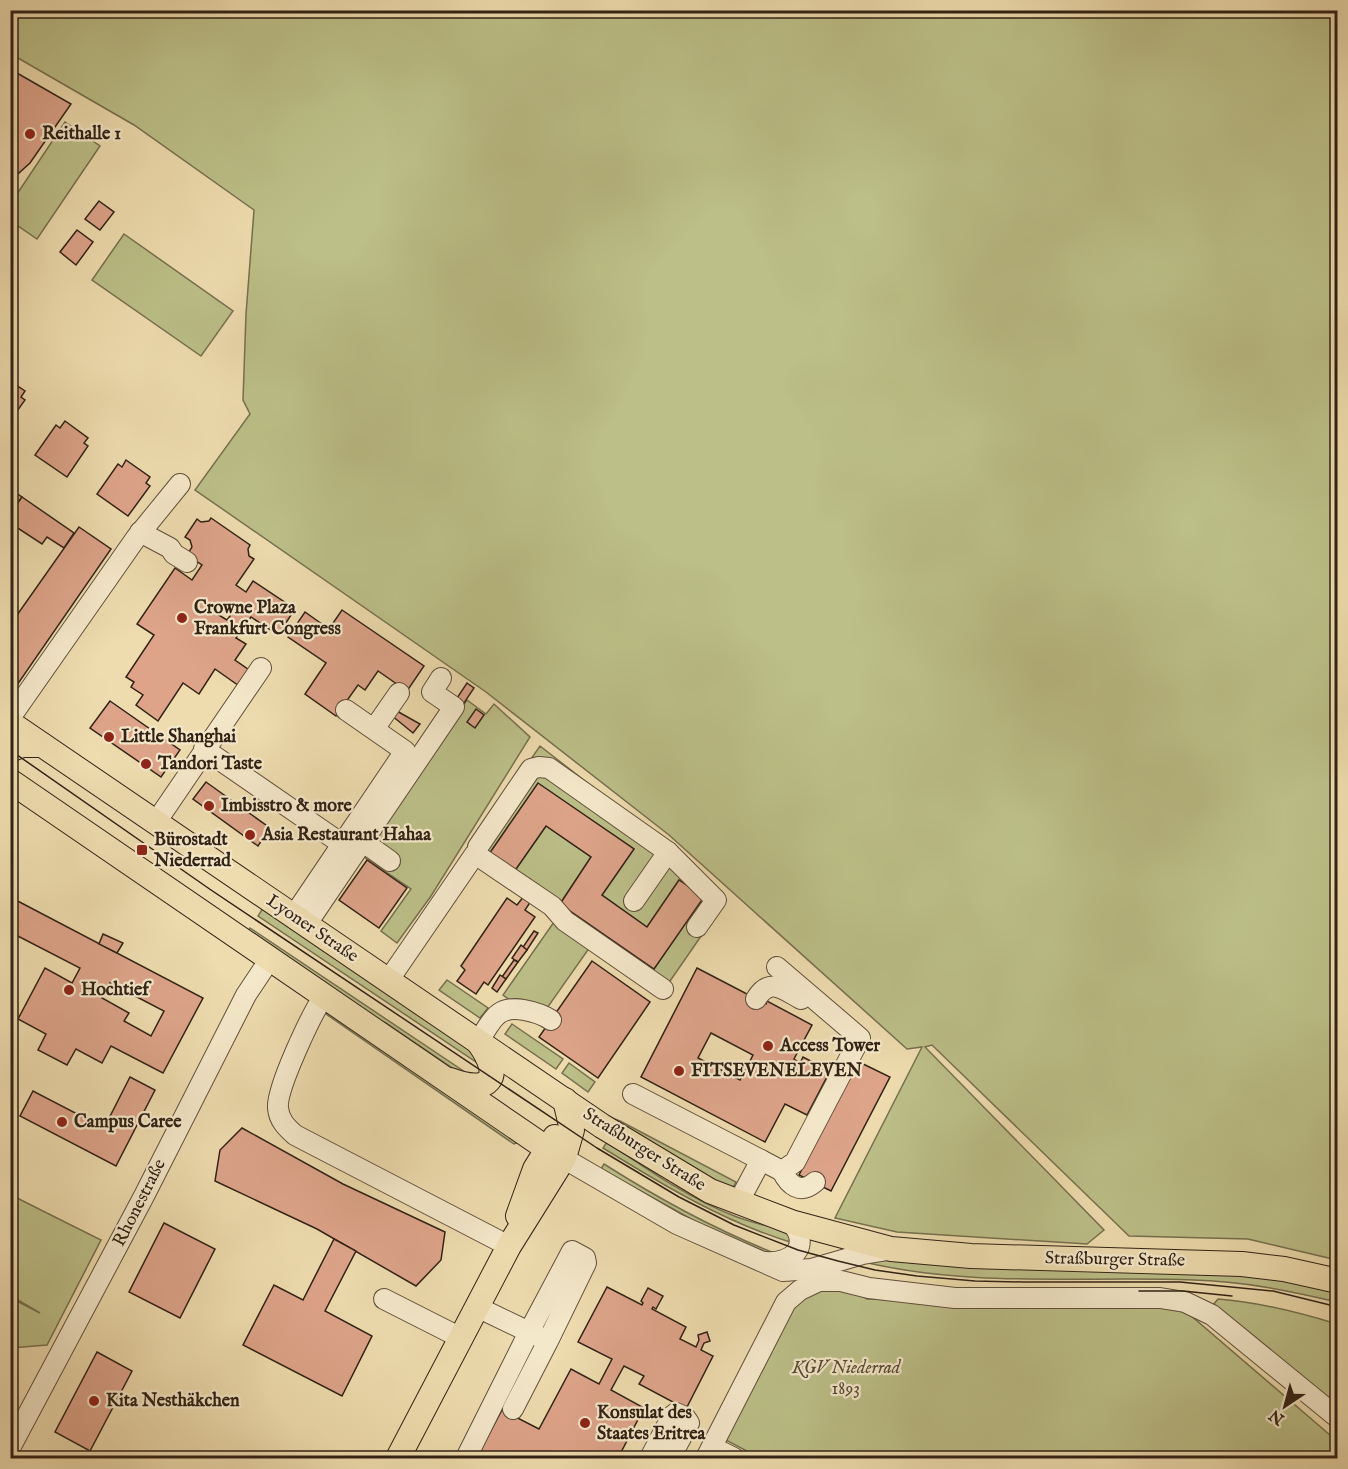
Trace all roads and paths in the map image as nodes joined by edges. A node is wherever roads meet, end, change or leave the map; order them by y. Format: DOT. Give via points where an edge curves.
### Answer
graph roads {
  1 [pos="180,484"];
  2 [pos="140,532"];
  3 [pos="187,562"];
  4 [pos="261,668"];
  5 [pos="441,678"];
  6 [pos="399,693"];
  7 [pos="346,710"];
  8 [pos="10,718"];
  9 [pos="10,723"];
  10 [pos="374,729"];
  11 [pos="42,745"];
  12 [pos="204,749"];
  13 [pos="10,750"];
  14 [pos="10,781"];
  15 [pos="156,822"];
  16 [pos="352,839"];
  17 [pos="478,847"];
  18 [pos="668,852"];
  19 [pos="390,861"];
  20 [pos="634,901"];
  21 [pos="299,921"];
  22 [pos="697,927"];
  23 [pos="270,958"];
  24 [pos="777,967"];
  25 [pos="388,981"];
  26 [pos="663,988"];
  27 [pos="324,996"];
  28 [pos="756,999"];
  29 [pos="828,1011"];
  30 [pos="551,1020"];
  31 [pos="478,1042"];
  32 [pos="435,1073"];
  33 [pos="633,1094"];
  34 [pos="568,1111"];
  35 [pos="555,1153"];
  36 [pos="761,1160"];
  37 [pos="782,1171"];
  38 [pos="815,1182"];
  39 [pos="738,1203"];
  40 [pos="791,1222"];
  41 [pos="509,1246"];
  42 [pos="891,1250"];
  43 [pos="759,1261"];
  44 [pos="783,1271"];
  45 [pos="1338,1281"];
  46 [pos="384,1299"];
  47 [pos="786,1302"];
  48 [pos="477,1307"];
  49 [pos="529,1332"];
  50 [pos="461,1338"];
  51 [pos="548,1341"];
  52 [pos="513,1409"];
  53 [pos="1338,1418"];
  54 [pos="10,1448"];
  55 [pos="709,1453"];
  56 [pos="398,1458"];
  57 [pos="466,1458"];
  58 [pos="650,1458"];
  59 [pos="670,1458"];
  60 [pos="734,1458"];
  1 -- 2 [label="street"];
  2 -- 3 [label="street"];
  2 -- 8 [label="street"];
  4 -- 12 [label="street"];
  5 -- 16 [label="street" via="432,692 454,707"];
  6 -- 10 [label="street"];
  7 -- 10 [label="street"];
  9 -- 11 [label="main road, Lyoner Straße"];
  10 -- 16 [label="street" via="405,751"];
  11 -- 13 [label="main road" via="22,745"];
  11 -- 15 [label="main road, Lyoner Straße"];
  12 -- 15 [label="street"];
  12 -- 16 [label="street"];
  14 -- 23 [label="main road"];
  15 -- 21 [label="main road, Lyoner Straße"];
  16 -- 19 [label="street"];
  16 -- 21 [label="street"];
  17 -- 18 [label="street" via="531,769 539,767 549,768"];
  18 -- 20 [label="street"];
  18 -- 22 [label="street" via="716,900"];
  21 -- 25 [label="main road, Lyoner Straße"];
  23 -- 27 [label="main road"];
  23 -- 54 [label="street, Rhonestraße" via="246,995"];
  24 -- 29 [label="street"];
  25 -- 26 [label="street" via="475,854"];
  25 -- 31 [label="main road, Lyoner Straße"];
  27 -- 32 [label="main road"];
  27 -- 41 [label="street" via="310,1018 278,1099 280,1118 286,1128"];
  28 -- 29 [label="street" via="765,988 780,987"];
  29 -- 37 [label="street" via="860,1038 795,1162"];
  30 -- 31 [label="street" via="539,1012 505,1009 498,1012"];
  31 -- 32 [label="main road" via="492,1069 487,1082 471,1086"];
  31 -- 34 [label="main road, Lyoner Straße"];
  32 -- 35 [label="main road"];
  33 -- 36 [label="street"];
  34 -- 35 [label="main road" via="570,1138"];
  34 -- 39 [label="main road, Straßburger Straße" via="587,1123 602,1126 678,1174"];
  35 -- 41 [label="main road"];
  35 -- 43 [label="street, Straßburger Straße" via="677,1224"];
  36 -- 37 [label="street"];
  36 -- 39 [label="street"];
  37 -- 38 [label="street" via="795,1187 806,1188"];
  39 -- 40 [label="main road, Straßburger Straße"];
  40 -- 42 [label="main road, Straßburger Straße"];
  40 -- 43 [label="street" via="800,1236 795,1255 781,1261"];
  41 -- 48 [label="main road"];
  42 -- 44 [label="street, Straßburger Straße" via="811,1269"];
  42 -- 45 [label="main road, Straßburger Straße" via="1242,1264"];
  43 -- 44 [label="street, Straßburger Straße"];
  44 -- 47 [label="street"];
  46 -- 50 [label="street"];
  47 -- 53 [label="street" via="819,1281 955,1298 1160,1298 1185,1302 1212,1315"];
  47 -- 55 [label="street"];
  48 -- 49 [label="street"];
  48 -- 50 [label="main road"];
  49 -- 51 [label="street"];
  49 -- 51 [label="street" via="573,1251 586,1263"];
  49 -- 57 [label="street"];
  50 -- 56 [label="main road"];
  51 -- 52 [label="street"];
  55 -- 60 [label="street"];
  58 -- 59 [label="street" via="676,1413 689,1423"];
}
